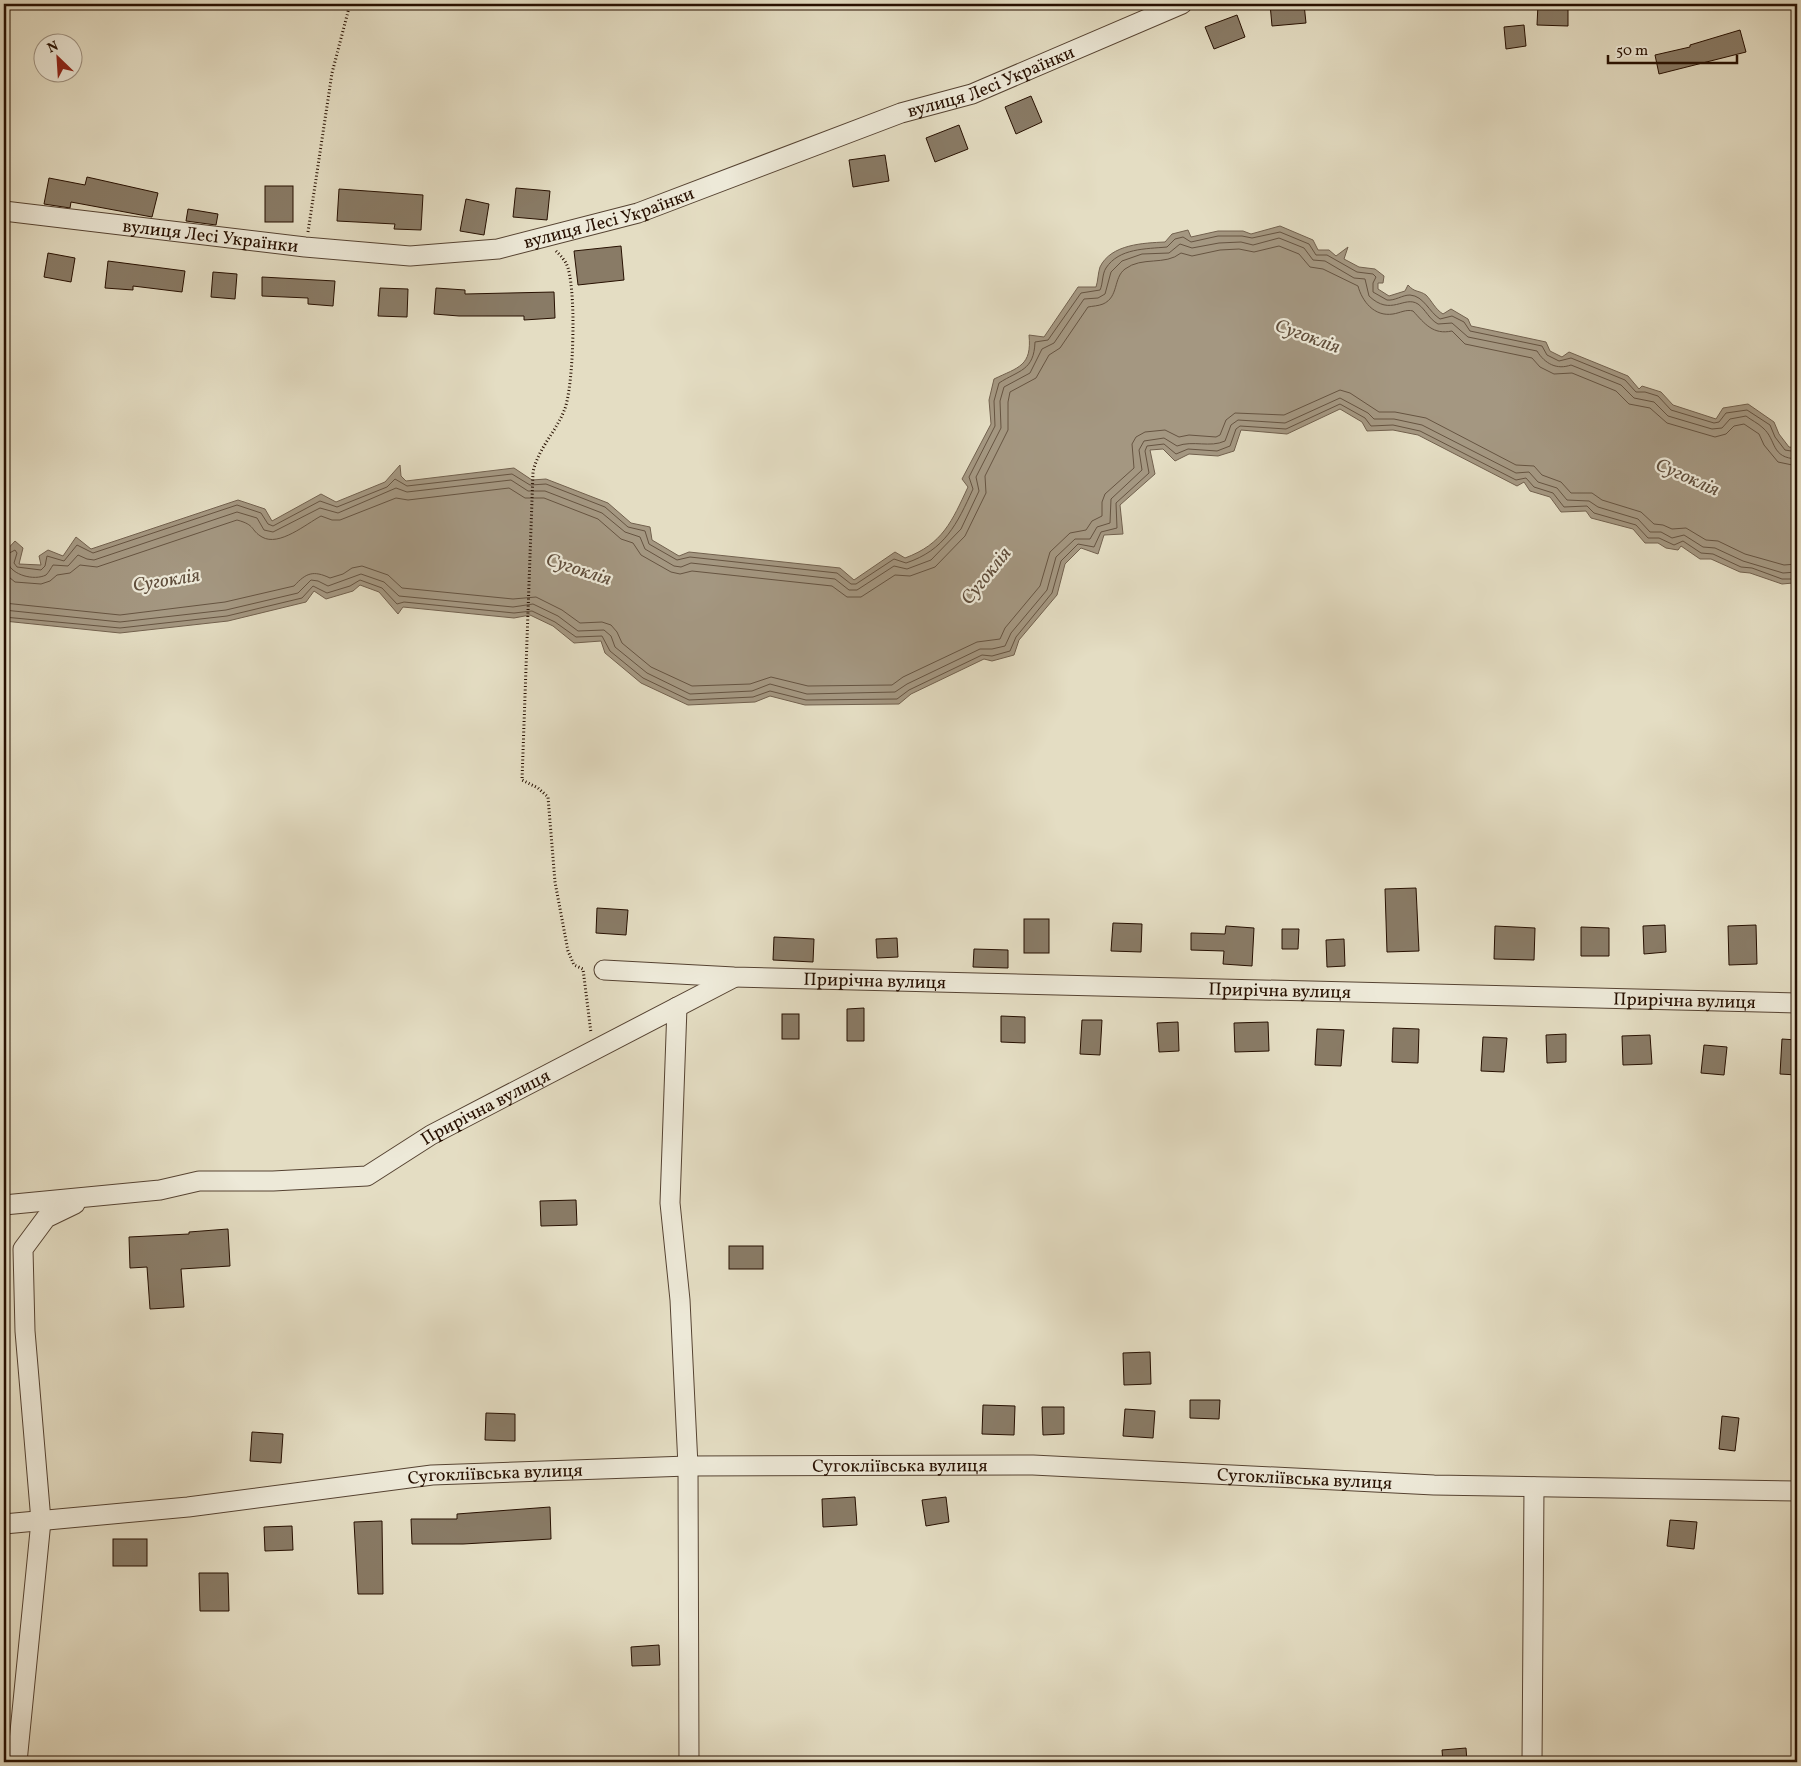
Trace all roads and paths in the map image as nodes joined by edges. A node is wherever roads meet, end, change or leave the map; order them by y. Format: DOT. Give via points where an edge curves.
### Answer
graph roads {
  1 [pos="350,4"];
  2 [pos="1182,4"];
  3 [pos="4,211"];
  4 [pos="544,236"];
  5 [pos="305,247"];
  6 [pos="604,970"];
  7 [pos="734,977"];
  8 [pos="1797,1003"];
  9 [pos="677,1007"];
  10 [pos="594,1051"];
  11 [pos="87,1198"];
  12 [pos="4,1205"];
  13 [pos="688,1466"];
  14 [pos="1534,1487"];
  15 [pos="1797,1491"];
  16 [pos="41,1521"];
  17 [pos="4,1524"];
  18 [pos="17,1762"];
  19 [pos="689,1762"];
  20 [pos="1532,1762"];
  1 -- 5 [label="path" via="332,73"];
  2 -- 4 [label="street, вулиця Лесі Українки" via="972,94 901,113 638,213"];
  3 -- 5 [label="street, вулиця Лесі Українки"];
  4 -- 5 [label="street, вулиця Лесі Українки" via="498,249 410,256"];
  4 -- 10 [label="path" via="566,264 572,308 573,361 565,409 552,436 537,455 533,472 522,780 548,797 555,882 566,942 574,965 583,969"];
  6 -- 7 [label="street"];
  7 -- 8 [label="street, Прирічна вулиця"];
  7 -- 9 [label="street, Прирічна вулиця"];
  9 -- 10 [label="street, Прирічна вулиця"];
  9 -- 13 [label="street" via="670,1203 680,1300"];
  10 -- 11 [label="street, Прирічна вулиця" via="431,1135 368,1176 199,1181 160,1190"];
  11 -- 12 [label="street, Прирічна вулиця"];
  11 -- 16 [label="street" via="46,1218 23,1250 25,1331"];
  13 -- 14 [label="street, Сугокліївська вулиця" via="1033,1465"];
  13 -- 16 [label="street, Сугокліївська вулиця" via="432,1475 188,1508"];
  13 -- 19 [label="street"];
  14 -- 15 [label="street, Сугокліївська вулиця"];
  14 -- 20 [label="street"];
  16 -- 17 [label="street, Сугокліївська вулиця"];
  16 -- 18 [label="street"];
}
